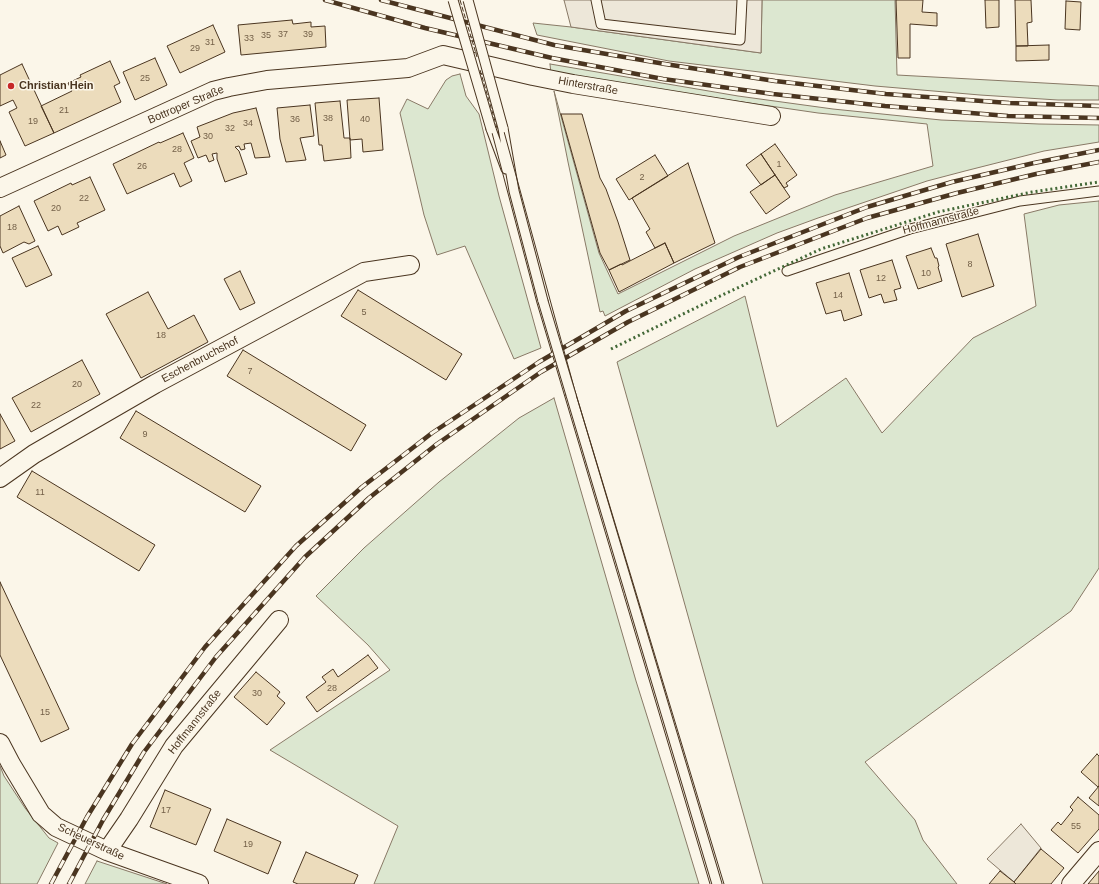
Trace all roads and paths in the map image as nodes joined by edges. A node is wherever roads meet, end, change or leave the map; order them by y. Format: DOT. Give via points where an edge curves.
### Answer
graph roads {
  1 [pos="453,0"];
  2 [pos="468,0"];
  3 [pos="596,0"];
  4 [pos="742,0"];
  5 [pos="408,68"];
  6 [pos="771,116"];
  7 [pos="0,188"];
  8 [pos="514,191"];
  9 [pos="1099,191"];
  10 [pos="410,265"];
  11 [pos="787,271"];
  12 [pos="0,478"];
  13 [pos="279,620"];
  14 [pos="0,743"];
  15 [pos="107,851"];
  16 [pos="1099,851"];
  17 [pos="199,884"];
  18 [pos="717,884"];
  19 [pos="1071,884"];
  1 -- 8 [label="lane, bridge" via="491,129"];
  2 -- 8 [label="lane, bridge" via="503,128"];
  3 -- 4 [label="lane" via="601,24 740,40"];
  5 -- 6 [label="street, Hinterstraße" via="443,55 566,83"];
  5 -- 7 [label="street, Bottroper Straße" via="267,80 224,88"];
  8 -- 18 [label="lane, bridge" via="544,301"];
  9 -- 11 [label="lane, Hoffmannstraße" via="1020,201 910,229"];
  10 -- 12 [label="street, Eschenbruchshof" via="364,272 155,384 34,454"];
  13 -- 15 [label="street, Hoffmannstraße" via="174,746"];
  14 -- 15 [label="street, Scheuerstraße" via="41,814 56,827"];
  15 -- 17 [label="street, Scheuerstraße"];
  16 -- 19 [label="street"];
}
